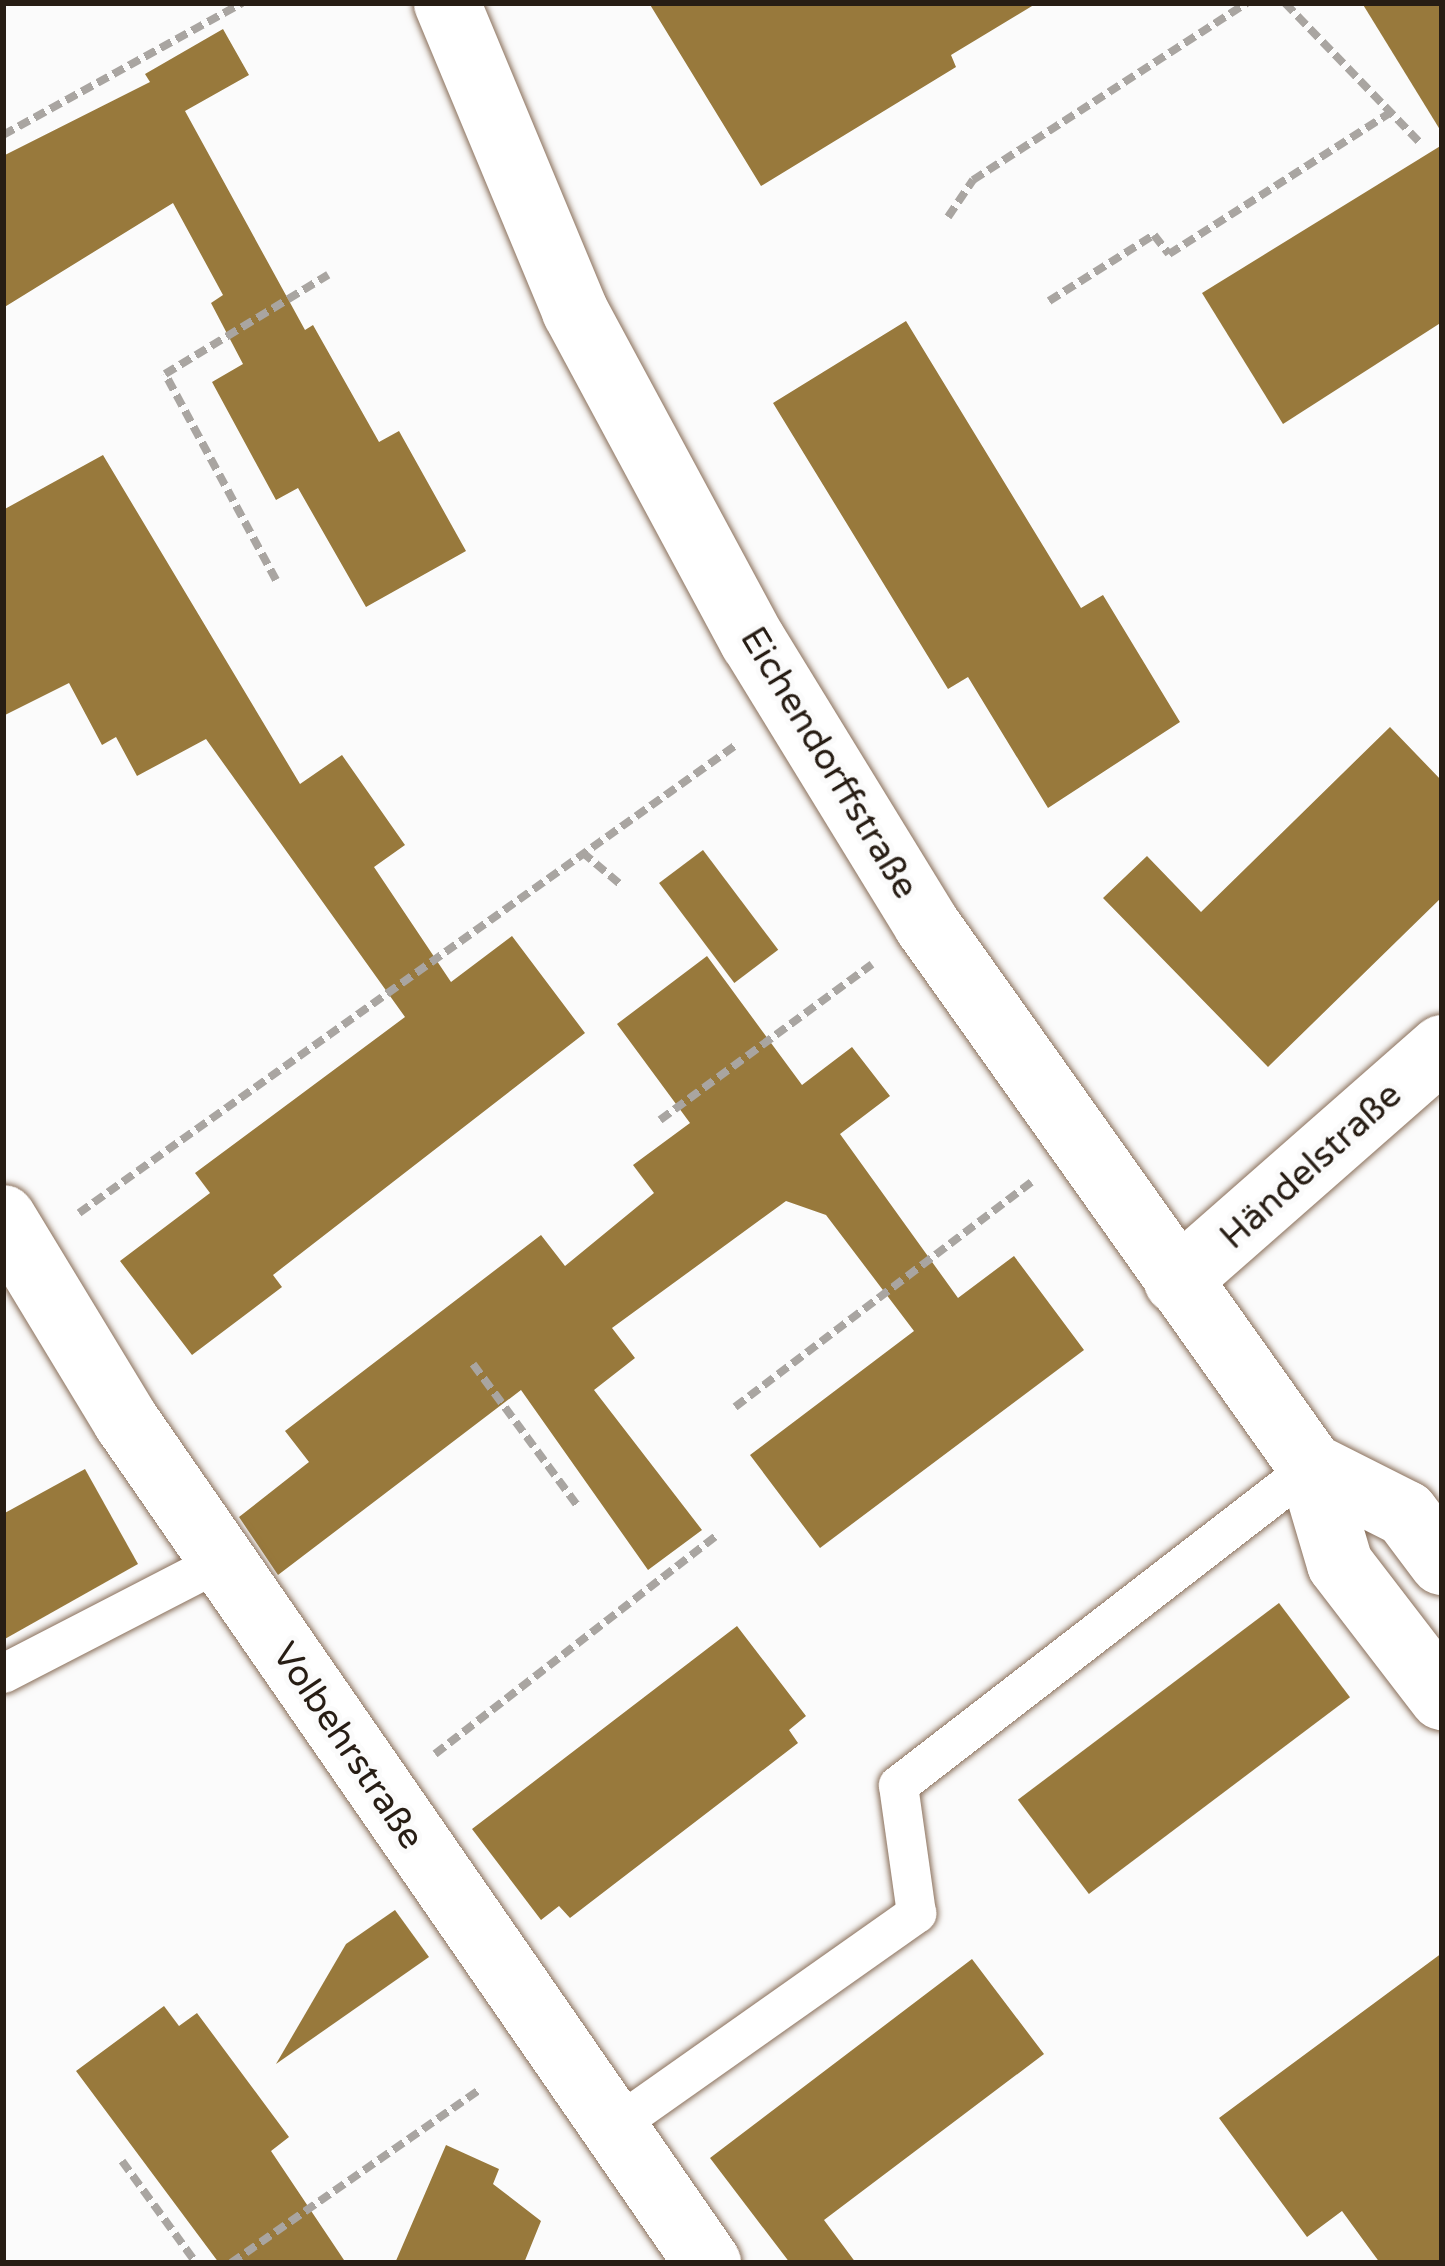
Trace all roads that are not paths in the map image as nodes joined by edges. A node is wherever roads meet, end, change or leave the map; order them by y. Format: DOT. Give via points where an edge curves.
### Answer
graph roads {
  1 [pos="447,3"];
  2 [pos="1442,1048"];
  3 [pos="13,1235"];
  4 [pos="1177,1281"];
  5 [pos="1311,1466"];
  6 [pos="222,1560"];
  7 [pos="1442,1562"];
  8 [pos="3,1673"];
  9 [pos="1442,1696"];
  10 [pos="610,2129"];
  11 [pos="708,2263"];
  1 -- 4 [label="street, Eichendorffstraße" via="516,184 629,418 927,925"];
  2 -- 4 [label="street, Händelstraße"];
  3 -- 6 [label="street, Volbehrstraße"];
  4 -- 5 [label="street, Eichendorffstraße"];
  5 -- 7 [label="street, Eichendorffstraße" via="1406,1514"];
  5 -- 9 [label="street, Eichendorffstraße" via="1340,1564"];
  5 -- 10 [label="lane" via="898,1785 916,1913"];
  6 -- 8 [label="lane"];
  6 -- 10 [label="street, Volbehrstraße"];
  10 -- 11 [label="street, Volbehrstraße"];
}
